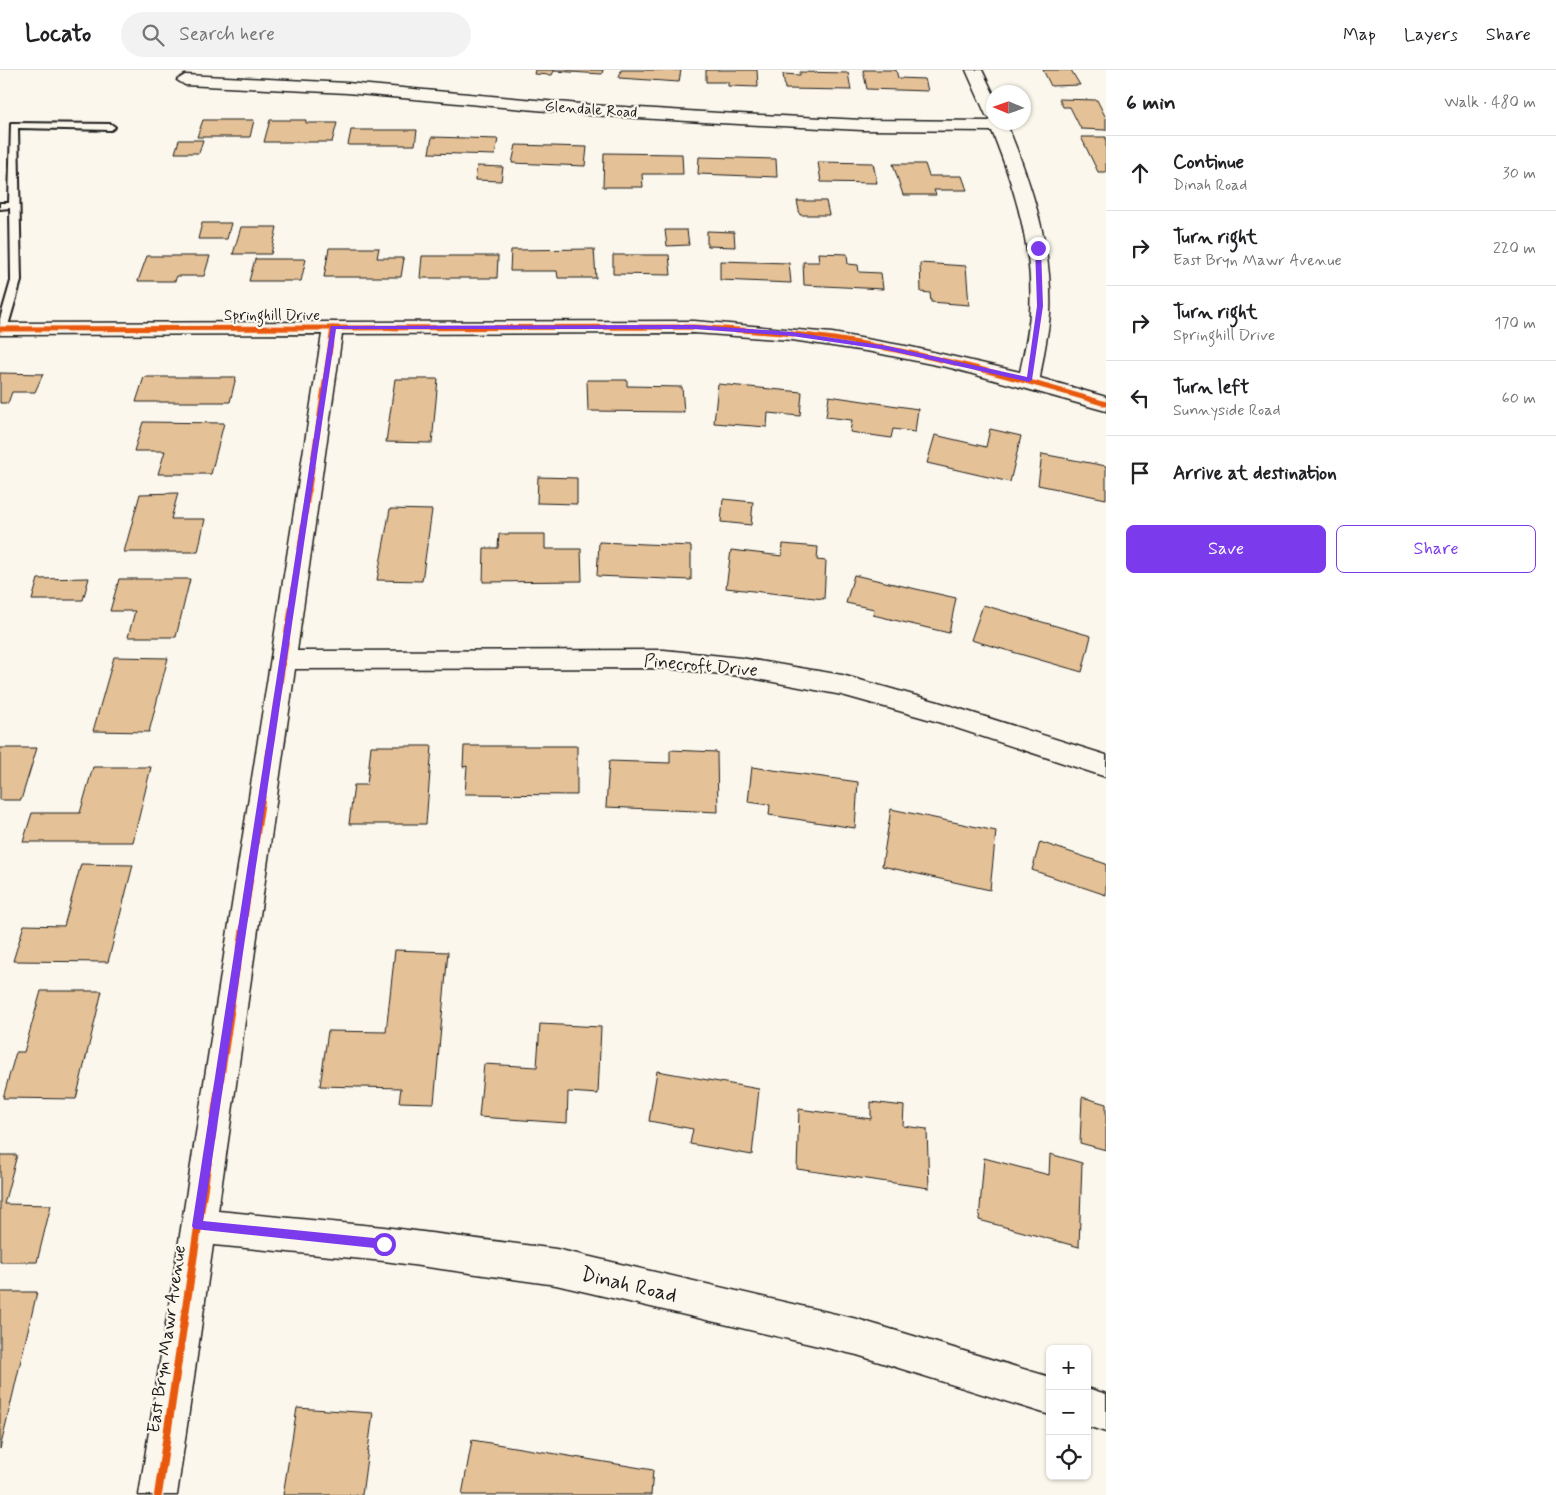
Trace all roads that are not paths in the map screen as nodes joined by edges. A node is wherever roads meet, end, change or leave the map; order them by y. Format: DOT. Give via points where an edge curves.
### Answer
graph roads {
  1 [pos="974,70"];
  2 [pos="185,80"];
  3 [pos="986,98"];
  4 [pos="986,121"];
  5 [pos="111,127"];
  6 [pos="1000,130"];
  7 [pos="14,205"];
  8 [pos="0,206"];
  9 [pos="333,328"];
  10 [pos="1,329"];
  11 [pos="1029,380"];
  12 [pos="1106,404"];
  13 [pos="283,660"];
  14 [pos="1106,766"];
  15 [pos="197,1226"];
  16 [pos="1046,1395"];
  17 [pos="1091,1408"];
  18 [pos="1106,1413"];
  19 [pos="158,1495"];
  1 -- 3 [label="street"];
  2 -- 4 [label="street, Glendale Road" via="348,88 583,110 720,118 862,125"];
  5 -- 7 [label="lane" via="14,125"];
  6 -- 11 [label="street" via="1025,195 1038,248 1040,306"];
  7 -- 8 [label="lane"];
  7 -- 10 [label="lane" via="16,281"];
  9 -- 10 [label="street, Springhill Drive"];
  9 -- 11 [label="street, Springhill Drive" via="694,327 792,334 887,348"];
  9 -- 13 [label="street, East Bryn Mawr Avenue"];
  11 -- 12 [label="street, Springhill Drive"];
  13 -- 14 [label="street, Pinecroft Drive" via="664,659 741,667 842,685"];
  13 -- 15 [label="street, East Bryn Mawr Avenue"];
  15 -- 16 [label="street, Dinah Road" via="384,1244 556,1267 858,1338"];
  15 -- 19 [label="street, East Bryn Mawr Avenue"];
  17 -- 18 [label="street"];
}
